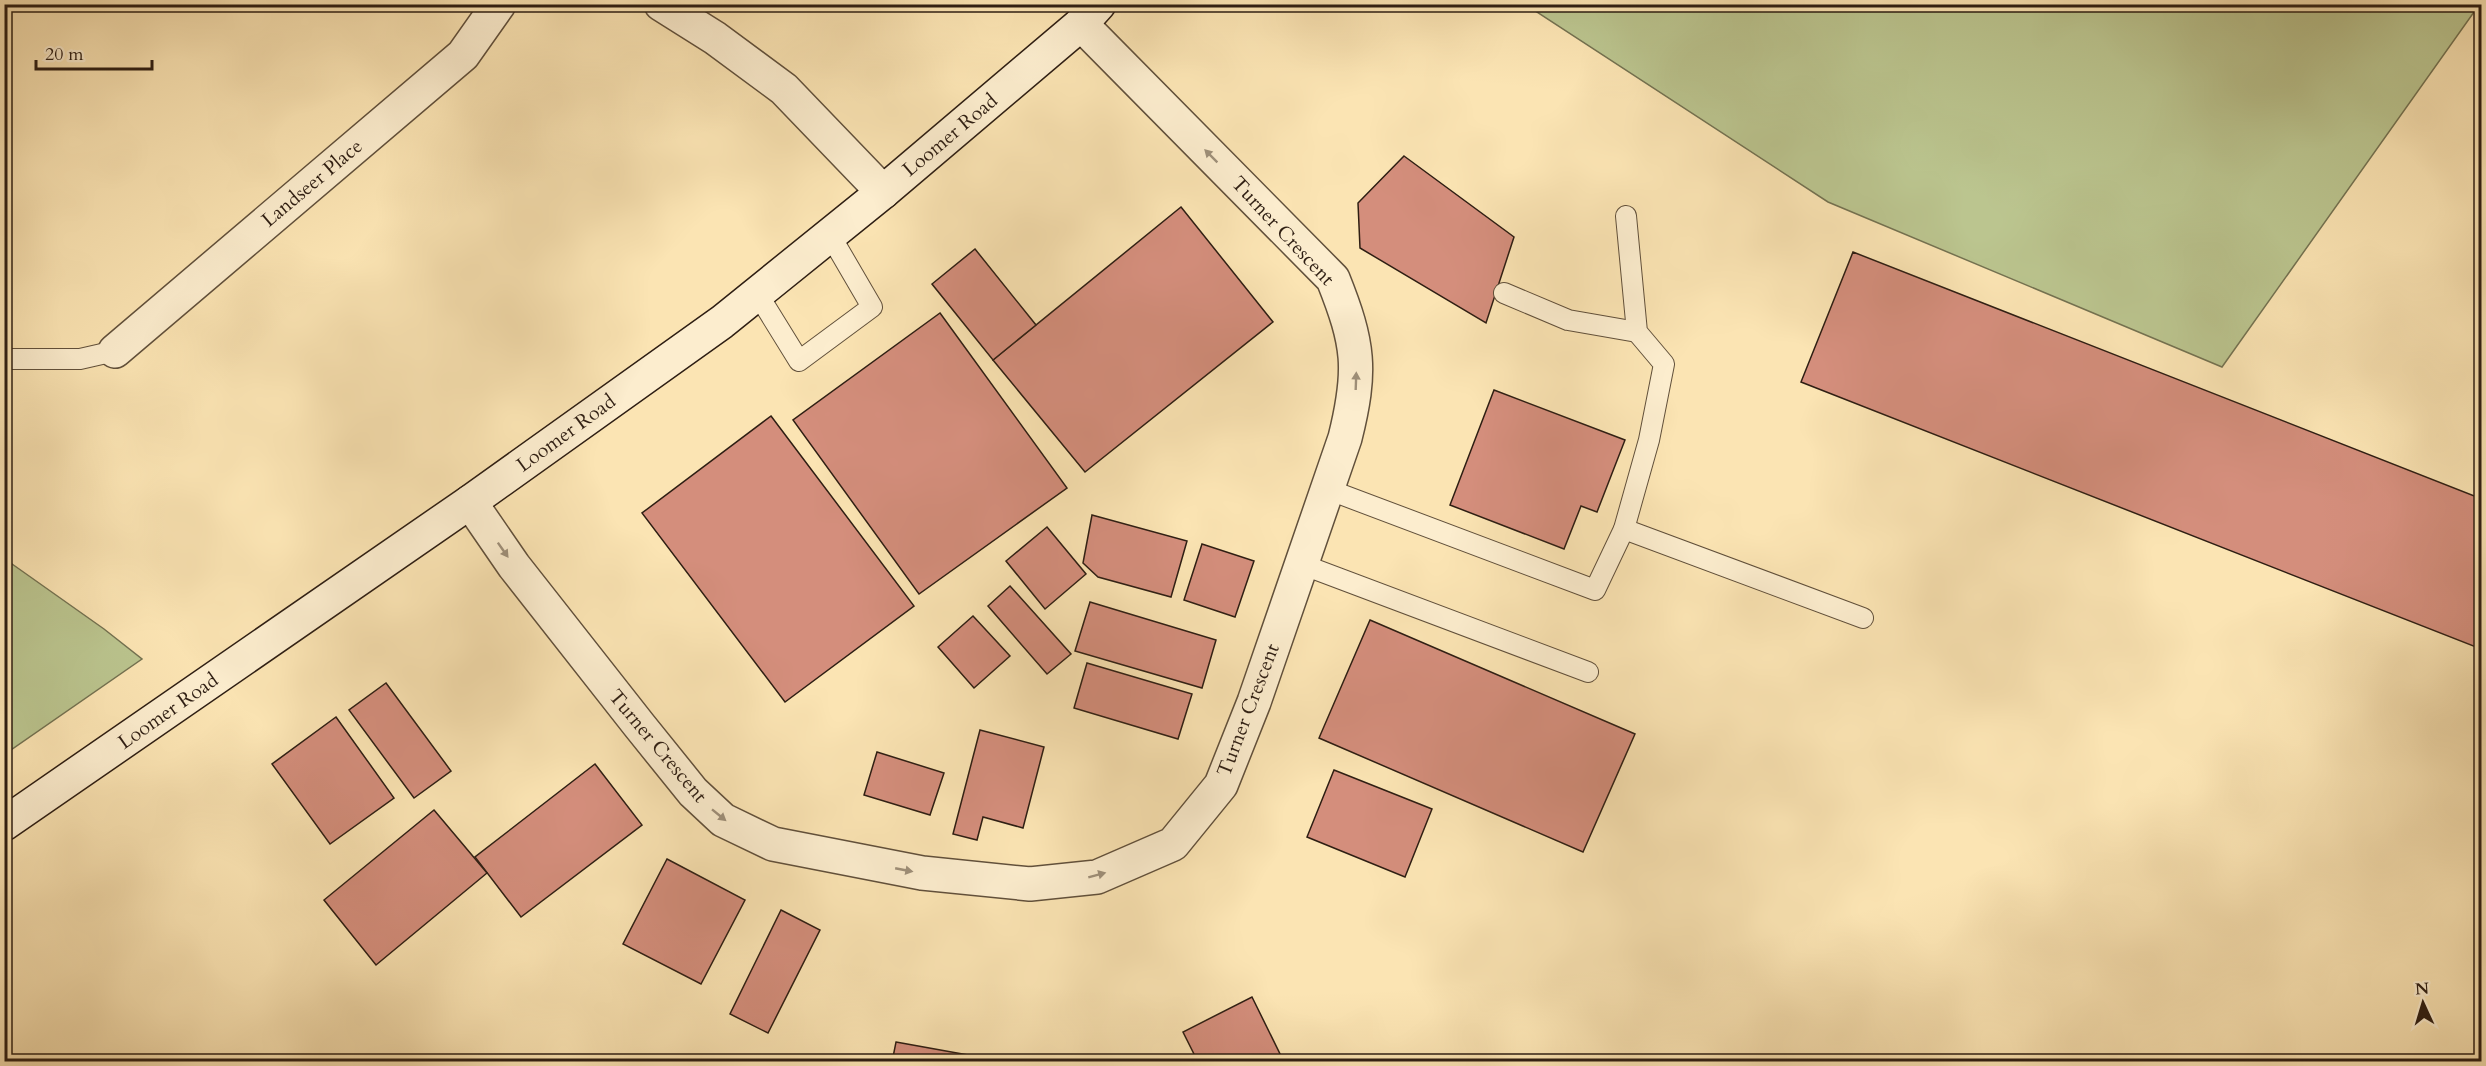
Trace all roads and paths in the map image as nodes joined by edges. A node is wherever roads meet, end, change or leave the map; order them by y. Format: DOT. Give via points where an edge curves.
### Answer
graph roads {
  1 [pos="499,4"];
  2 [pos="661,4"];
  3 [pos="1090,14"];
  4 [pos="883,192"];
  5 [pos="1626,216"];
  6 [pos="830,235"];
  7 [pos="757,293"];
  8 [pos="1504,293"];
  9 [pos="1637,332"];
  10 [pos="115,351"];
  11 [pos="4,358"];
  12 [pos="1327,489"];
  13 [pos="470,502"];
  14 [pos="1624,529"];
  15 [pos="1301,564"];
  16 [pos="1863,618"];
  17 [pos="1588,672"];
  18 [pos="4,824"];
  1 -- 10 [label="street, Landseer Place" via="463,55"];
  2 -- 4 [label="street" via="784,89"];
  3 -- 4 [label="street, Loomer Road"];
  12 -- 3 [label="street, Turner Crescent, one-way" via="1355,398 1357,357 1349,319 1333,279"];
  4 -- 6 [label="street, Loomer Road"];
  5 -- 9 [label="lane"];
  6 -- 7 [label="street, Loomer Road"];
  6 -- 7 [label="lane" via="872,307 799,361"];
  7 -- 13 [label="street, Loomer Road"];
  8 -- 9 [label="lane" via="1568,320"];
  9 -- 14 [label="lane" via="1664,364"];
  10 -- 11 [label="lane" via="80,359"];
  12 -- 14 [label="lane" via="1595,590"];
  12 -- 15 [label="street, Turner Crescent"];
  13 -- 15 [label="street, Turner Crescent, one-way" via="514,566 645,733 693,792 723,820 773,844 922,873 1030,884 1097,877 1173,844 1221,785"];
  13 -- 18 [label="street, Loomer Road"];
  14 -- 16 [label="lane"];
  15 -- 17 [label="lane"];
}
